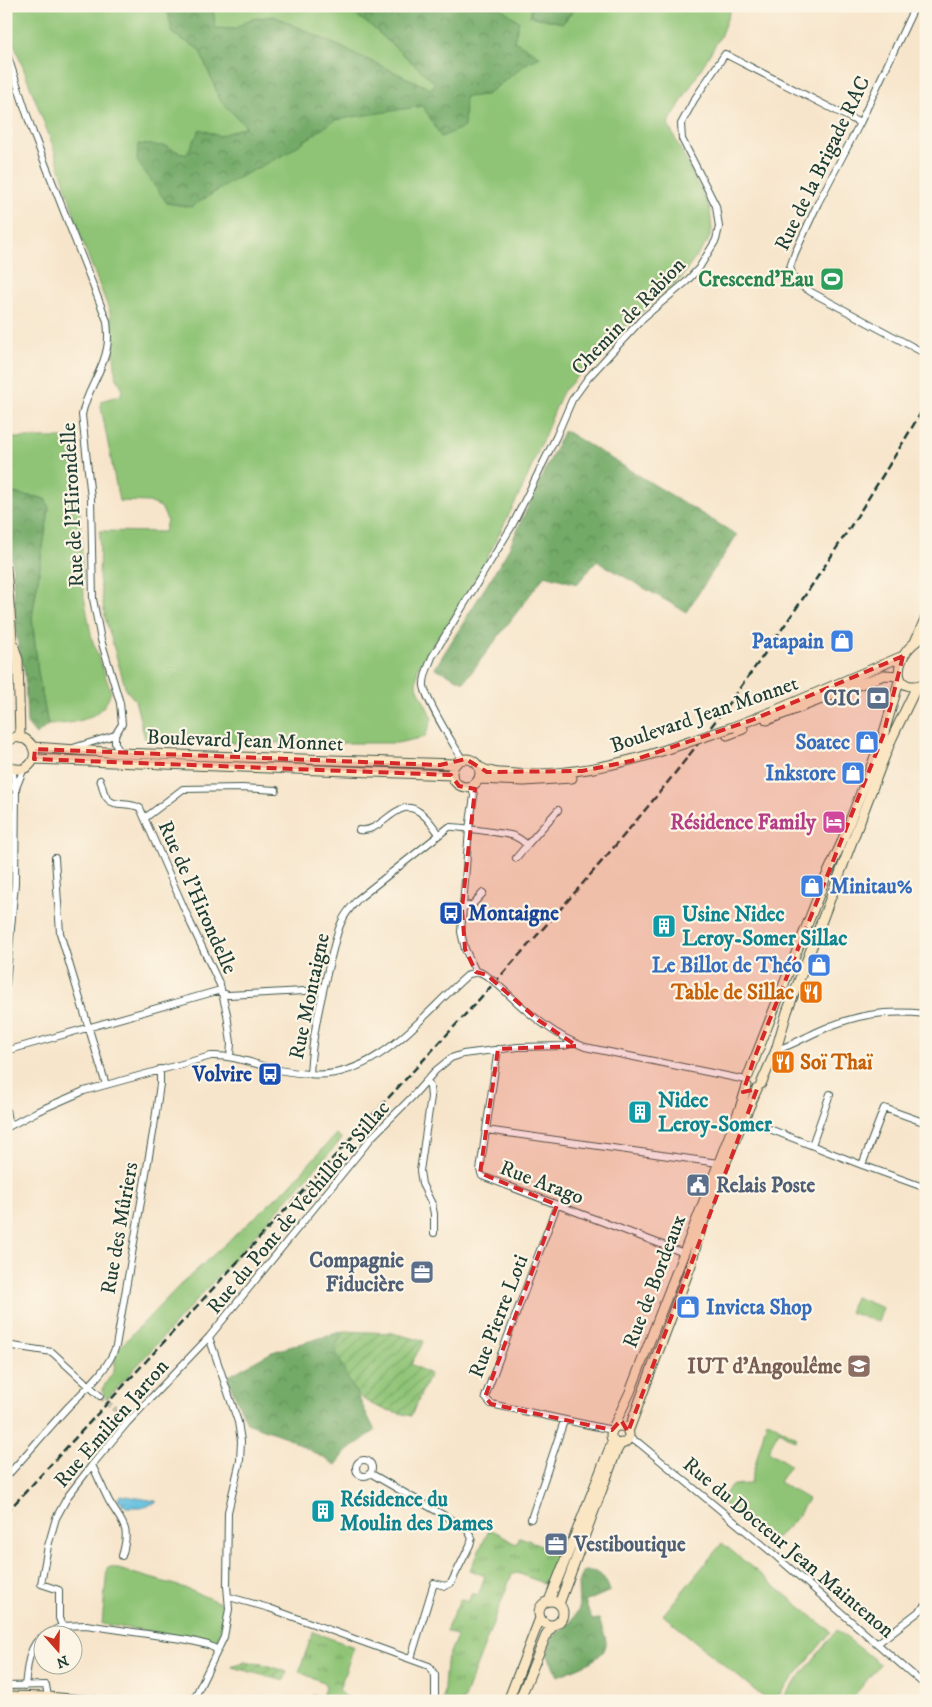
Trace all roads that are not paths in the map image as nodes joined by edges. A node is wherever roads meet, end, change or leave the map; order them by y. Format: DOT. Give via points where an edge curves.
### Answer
graph roads {
  1 [pos="915,6"];
  2 [pos="6,51"];
  3 [pos="860,123"];
  4 [pos="926,354"];
  5 [pos="6,570"];
  6 [pos="10,611"];
  7 [pos="926,616"];
  8 [pos="926,637"];
  9 [pos="914,643"];
  10 [pos="903,656"];
  11 [pos="6,660"];
  12 [pos="899,677"];
  13 [pos="923,685"];
  14 [pos="115,735"];
  15 [pos="20,737"];
  16 [pos="6,743"];
  17 [pos="33,747"];
  18 [pos="65,750"];
  19 [pos="668,752"];
  20 [pos="120,753"];
  21 [pos="34,759"];
  22 [pos="459,762"];
  23 [pos="8,766"];
  24 [pos="24,768"];
  25 [pos="480,768"];
  26 [pos="452,775"];
  27 [pos="480,779"];
  28 [pos="100,780"];
  29 [pos="6,783"];
  30 [pos="472,786"];
  31 [pos="16,789"];
  32 [pos="276,790"];
  33 [pos="558,810"];
  34 [pos="145,818"];
  35 [pos="469,829"];
  36 [pos="359,830"];
  37 [pos="440,834"];
  38 [pos="527,845"];
  39 [pos="55,858"];
  40 [pos="516,858"];
  41 [pos="484,893"];
  42 [pos="462,908"];
  43 [pos="476,972"];
  44 [pos="6,985"];
  45 [pos="323,990"];
  46 [pos="223,993"];
  47 [pos="926,1014"];
  48 [pos="88,1027"];
  49 [pos="574,1042"];
  50 [pos="498,1049"];
  51 [pos="776,1050"];
  52 [pos="6,1051"];
  53 [pos="230,1056"];
  54 [pos="160,1069"];
  55 [pos="310,1074"];
  56 [pos="427,1080"];
  57 [pos="747,1081"];
  58 [pos="106,1085"];
  59 [pos="759,1086"];
  60 [pos="830,1094"];
  61 [pos="6,1110"];
  62 [pos="744,1118"];
  63 [pos="926,1123"];
  64 [pos="8,1127"];
  65 [pos="486,1130"];
  66 [pos="812,1145"];
  67 [pos="718,1163"];
  68 [pos="862,1165"];
  69 [pos="926,1188"];
  70 [pos="557,1205"];
  71 [pos="434,1232"];
  72 [pos="684,1253"];
  73 [pos="210,1338"];
  74 [pos="6,1345"];
  75 [pos="90,1386"];
  76 [pos="100,1396"];
  77 [pos="120,1414"];
  78 [pos="564,1421"];
  79 [pos="128,1423"];
  80 [pos="612,1430"];
  81 [pos="622,1438"];
  82 [pos="92,1465"];
  83 [pos="370,1473"];
  84 [pos="6,1477"];
  85 [pos="531,1519"];
  86 [pos="122,1556"];
  87 [pos="229,1597"];
  88 [pos="550,1601"];
  89 [pos="559,1604"];
  90 [pos="926,1606"];
  91 [pos="540,1618"];
  92 [pos="61,1624"];
  93 [pos="82,1625"];
  94 [pos="553,1626"];
  95 [pos="878,1643"];
  96 [pos="218,1650"];
  97 [pos="32,1656"];
  98 [pos="411,1658"];
  99 [pos="6,1686"];
  100 [pos="25,1686"];
  101 [pos="926,1686"];
  102 [pos="6,1696"];
  103 [pos="48,1696"];
  104 [pos="23,1698"];
  105 [pos="94,1701"];
  106 [pos="193,1701"];
  107 [pos="436,1701"];
  108 [pos="508,1701"];
  109 [pos="519,1701"];
  1 -- 3 [label="street, Rue de la Brigade RAC"];
  2 -- 14 [label="street, Rue de l'Hirondelle" via="33,133 107,321 107,350 82,415 91,498 94,599 121,710 122,724"];
  3 -- 4 [label="street, Rue de la Brigade RAC" via="795,253 790,267 792,276 810,292"];
  3 -- 22 [label="street, Chemin de Rabion" via="726,54 694,100 681,124 682,139 716,206 719,228 716,240 699,268 643,318 572,400 512,526 432,656 424,686"];
  5 -- 6 [label="main road"];
  6 -- 11 [label="main road"];
  6 -- 15 [label="main road" via="12,640 18,660"];
  7 -- 9 [label="main road"];
  8 -- 9 [label="main road"];
  9 -- 10 [label="main road"];
  10 -- 12 [label="main road, Rue de Bordeaux"];
  10 -- 19 [label="main road, Boulevard Jean Monnet, bridge"];
  12 -- 13 [label="main road" via="908,686"];
  12 -- 19 [label="main road" via="884,675 727,735"];
  12 -- 57 [label="main road, Rue de Bordeaux" via="884,736"];
  13 -- 51 [label="main road, Rue de Bordeaux" via="892,738 787,1012"];
  14 -- 18 [label="street"];
  14 -- 20 [label="street"];
  15 -- 16 [label="main road"];
  15 -- 17 [label="main road"];
  17 -- 18 [label="main road, Boulevard Jean Monnet"];
  17 -- 21 [label="main road"];
  18 -- 20 [label="main road, Boulevard Jean Monnet"];
  19 -- 25 [label="main road, Boulevard Jean Monnet" via="582,772 524,774 487,772"];
  19 -- 27 [label="main road" via="634,766 583,777 524,781"];
  20 -- 22 [label="main road, Boulevard Jean Monnet"];
  21 -- 24 [label="main road"];
  21 -- 26 [label="main road"];
  22 -- 25 [label="main road" via="472,760"];
  22 -- 26 [label="main road"];
  23 -- 24 [label="main road"];
  23 -- 31 [label="street"];
  24 -- 31 [label="street"];
  25 -- 27 [label="main road"];
  26 -- 30 [label="main road" via="459,786"];
  27 -- 30 [label="main road"];
  28 -- 34 [label="street, Rue de l'Hirondelle" via="103,793 112,803 134,804"];
  29 -- 31 [label="street"];
  30 -- 35 [label="street" via="474,796"];
  31 -- 44 [label="street" via="15,883"];
  32 -- 34 [label="street" via="183,789"];
  33 -- 38 [label="street"];
  34 -- 46 [label="street, Rue de l'Hirondelle"];
  35 -- 37 [label="street, Rue Montaigne" via="451,826"];
  35 -- 38 [label="street, Rue Montaigne" via="512,835"];
  35 -- 42 [label="street"];
  36 -- 37 [label="street" via="371,830 400,810 412,808"];
  37 -- 45 [label="street, Rue Montaigne" via="350,908 336,938"];
  38 -- 40 [label="street"];
  39 -- 48 [label="street" via="60,933"];
  41 -- 42 [label="street" via="473,904"];
  42 -- 43 [label="street" via="462,942"];
  43 -- 49 [label="street, bridge" via="483,972 538,1020"];
  43 -- 55 [label="street" via="463,979 388,1049 342,1071"];
  45 -- 46 [label="street"];
  45 -- 55 [label="street, Rue Montaigne"];
  46 -- 48 [label="street"];
  46 -- 53 [label="street, Rue de l'Hirondelle"];
  47 -- 51 [label="street" via="894,1012 856,1017"];
  48 -- 52 [label="street"];
  48 -- 58 [label="street"];
  49 -- 50 [label="street, Rue du Pont de Vechillot à Sillac" via="564,1046"];
  49 -- 57 [label="street"];
  50 -- 56 [label="street, Rue du Pont de Vechillot à Sillac" via="456,1055"];
  50 -- 65 [label="street, Rue Arago"];
  51 -- 59 [label="main road, Rue de Bordeaux"];
  53 -- 54 [label="street" via="211,1056"];
  53 -- 55 [label="street" via="275,1070"];
  54 -- 58 [label="street"];
  54 -- 75 [label="street, Rue des Mûriers" via="154,1127 116,1346 105,1369"];
  56 -- 71 [label="street" via="431,1097 420,1171 433,1209"];
  56 -- 73 [label="street, Rue du Pont de Vechillot à Sillac" via="372,1137"];
  57 -- 59 [label="main road" via="751,1089"];
  57 -- 59 [label="main road" via="752,1074 757,1074 761,1078"];
  57 -- 67 [label="main road, Rue de Bordeaux"];
  58 -- 64 [label="street" via="72,1096"];
  59 -- 62 [label="main road, Rue de Bordeaux"];
  60 -- 66 [label="street"];
  61 -- 64 [label="street"];
  62 -- 66 [label="street"];
  62 -- 81 [label="main road, Rue de Bordeaux" via="692,1265"];
  63 -- 68 [label="street" via="884,1108"];
  65 -- 67 [label="street"];
  65 -- 70 [label="street, Rue Arago" via="480,1170 482,1176"];
  66 -- 68 [label="street"];
  67 -- 72 [label="main road, Rue de Bordeaux"];
  68 -- 69 [label="street"];
  70 -- 72 [label="street, Rue Arago"];
  70 -- 78 [label="street, Rue Pierre Loti" via="485,1397 491,1404"];
  72 -- 80 [label="main road, Rue de Bordeaux"];
  73 -- 79 [label="street, Rue Emilien Jarton"];
  73 -- 87 [label="street" via="242,1441 228,1512"];
  74 -- 75 [label="street" via="52,1352"];
  75 -- 76 [label="street"];
  75 -- 84 [label="street, Rue des Mûriers"];
  77 -- 79 [label="street"];
  78 -- 80 [label="street, Rue Pierre Loti"];
  78 -- 85 [label="street"];
  79 -- 82 [label="street, Rue Emilien Jarton"];
  80 -- 81 [label="main road" via="611,1436"];
  80 -- 81 [label="main road" via="620,1426 625,1428"];
  81 -- 88 [label="main road, Rue de Bordeaux"];
  81 -- 89 [label="main road, Rue de Bordeaux"];
  81 -- 95 [label="street, Rue du Docteur Jean Maintenon" via="640,1443"];
  82 -- 86 [label="street" via="107,1498 125,1526 127,1536"];
  82 -- 92 [label="street, Rue Emilien Jarton" via="56,1518 46,1555 41,1584 59,1590"];
  83 -- 98 [label="street" via="466,1528 472,1538 451,1582 445,1586 434,1583"];
  87 -- 96 [label="street" via="229,1613"];
  87 -- 98 [label="street"];
  88 -- 89 [label="main road"];
  88 -- 91 [label="main road" via="541,1607"];
  89 -- 94 [label="main road" via="563,1617"];
  90 -- 95 [label="street"];
  91 -- 94 [label="main road"];
  91 -- 108 [label="main road"];
  93 -- 96 [label="street" via="188,1640"];
  94 -- 109 [label="main road" via="547,1633"];
  95 -- 101 [label="street, Rue du Docteur Jean Maintenon"];
  96 -- 106 [label="street"];
  97 -- 100 [label="street"];
  98 -- 107 [label="street" via="433,1670"];
  99 -- 100 [label="street"];
  100 -- 103 [label="street" via="46,1686"];
  102 -- 104 [label="main road"];
  103 -- 104 [label="main road"];
  103 -- 105 [label="main road"];
}
